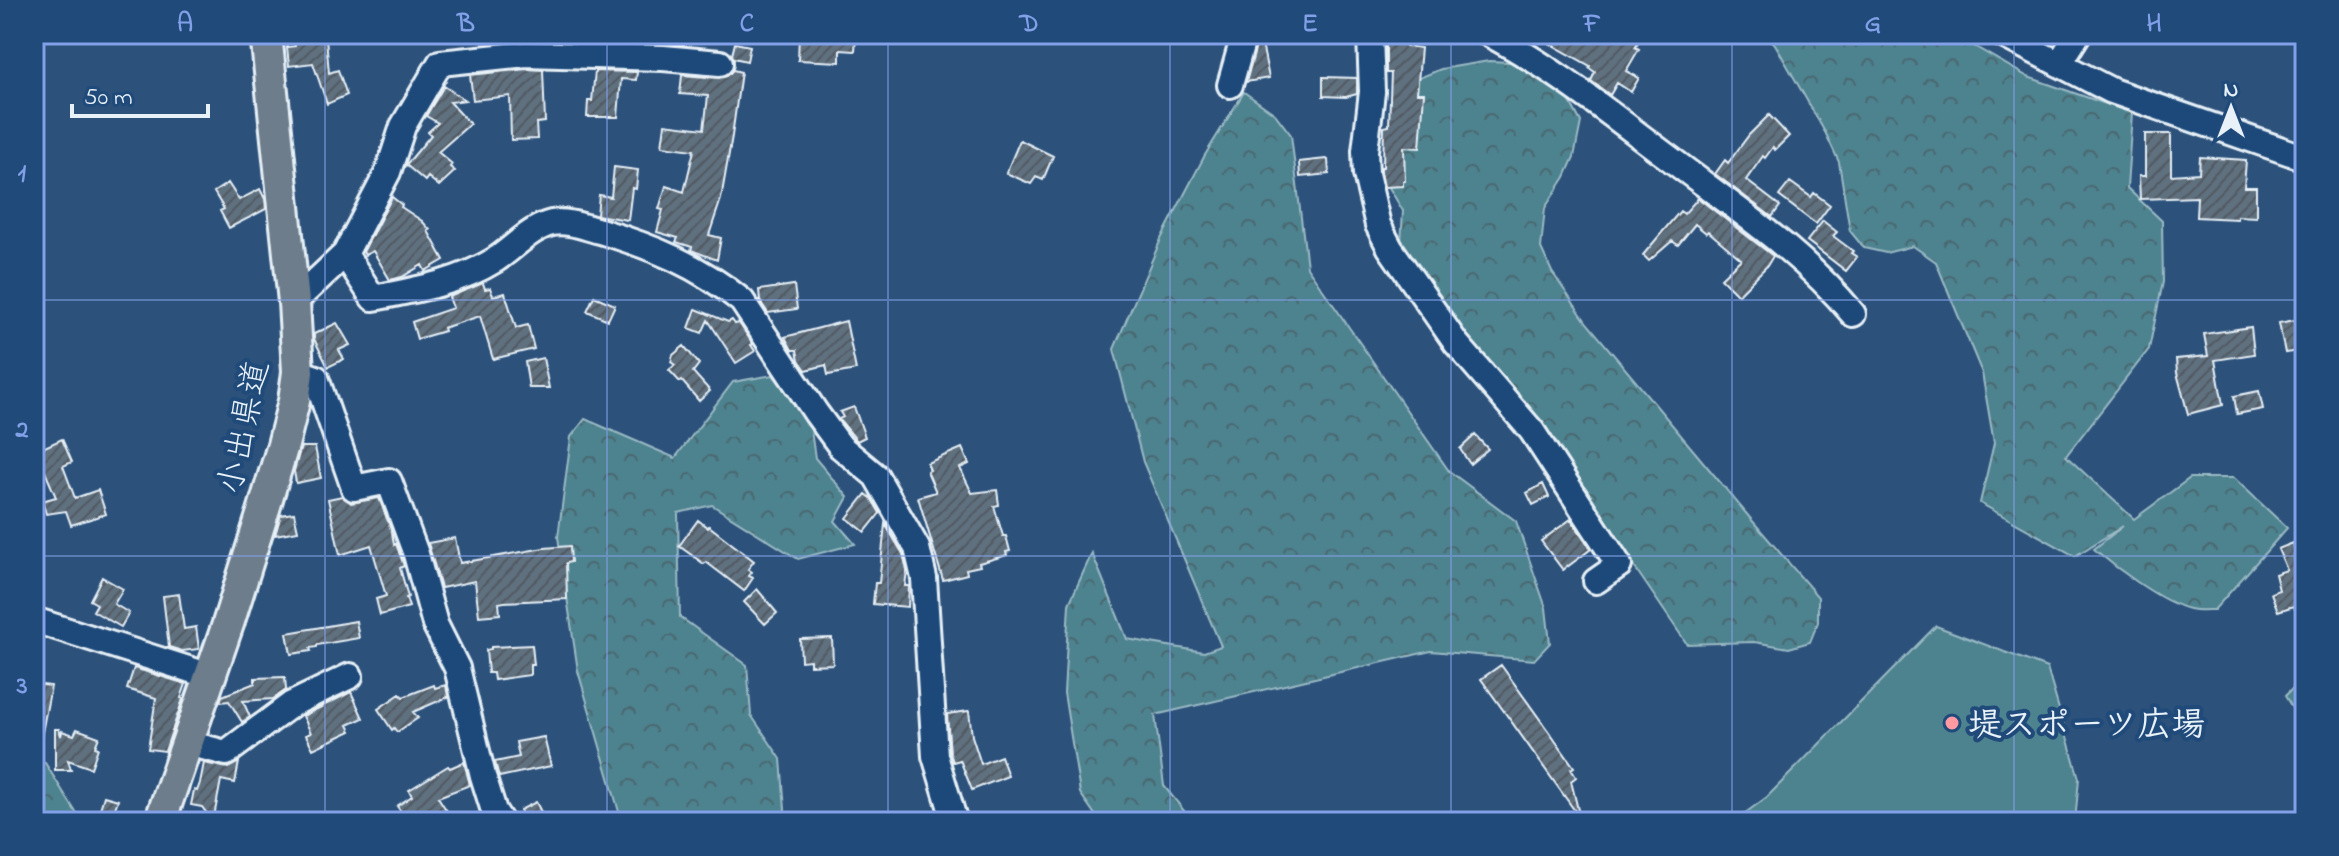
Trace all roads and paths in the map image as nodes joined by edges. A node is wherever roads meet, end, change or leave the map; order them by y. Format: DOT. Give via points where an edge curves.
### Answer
graph roads {
  1 [pos="266,34"];
  2 [pos="1240,34"];
  3 [pos="1370,34"];
  4 [pos="1489,34"];
  5 [pos="2001,34"];
  6 [pos="2078,34"];
  7 [pos="720,63"];
  8 [pos="2059,64"];
  9 [pos="1230,85"];
  10 [pos="2305,158"];
  11 [pos="345,254"];
  12 [pos="294,302"];
  13 [pos="1853,314"];
  14 [pos="298,372"];
  15 [pos="1596,581"];
  16 [pos="34,620"];
  17 [pos="210,676"];
  18 [pos="350,676"];
  19 [pos="187,743"];
  20 [pos="160,822"];
  21 [pos="501,822"];
  22 [pos="955,822"];
  1 -- 12 [label="main road, 小出県道"];
  2 -- 9 [label="street"];
  3 -- 15 [label="street" via="1372,92 1365,151 1378,225 1456,343 1532,431 1619,565"];
  4 -- 13 [label="street" via="1567,80 1785,245"];
  5 -- 8 [label="street"];
  6 -- 8 [label="street"];
  7 -- 11 [label="street" via="580,54 440,63 403,126 388,172"];
  8 -- 10 [label="street" via="2112,91"];
  11 -- 12 [label="street"];
  11 -- 22 [label="street" via="373,298 462,276 534,231 568,222 666,253 742,301 841,447 876,476 917,548 924,578 935,756"];
  12 -- 14 [label="main road, 小出県道"];
  14 -- 17 [label="main road, 小出県道" via="283,445"];
  14 -- 21 [label="street" via="316,378 354,488 389,481 435,624 457,668 483,776"];
  16 -- 17 [label="street"];
  17 -- 19 [label="main road, 小出県道"];
  18 -- 19 [label="street" via="292,704 226,753"];
  19 -- 20 [label="main road, 小出県道"];
}
